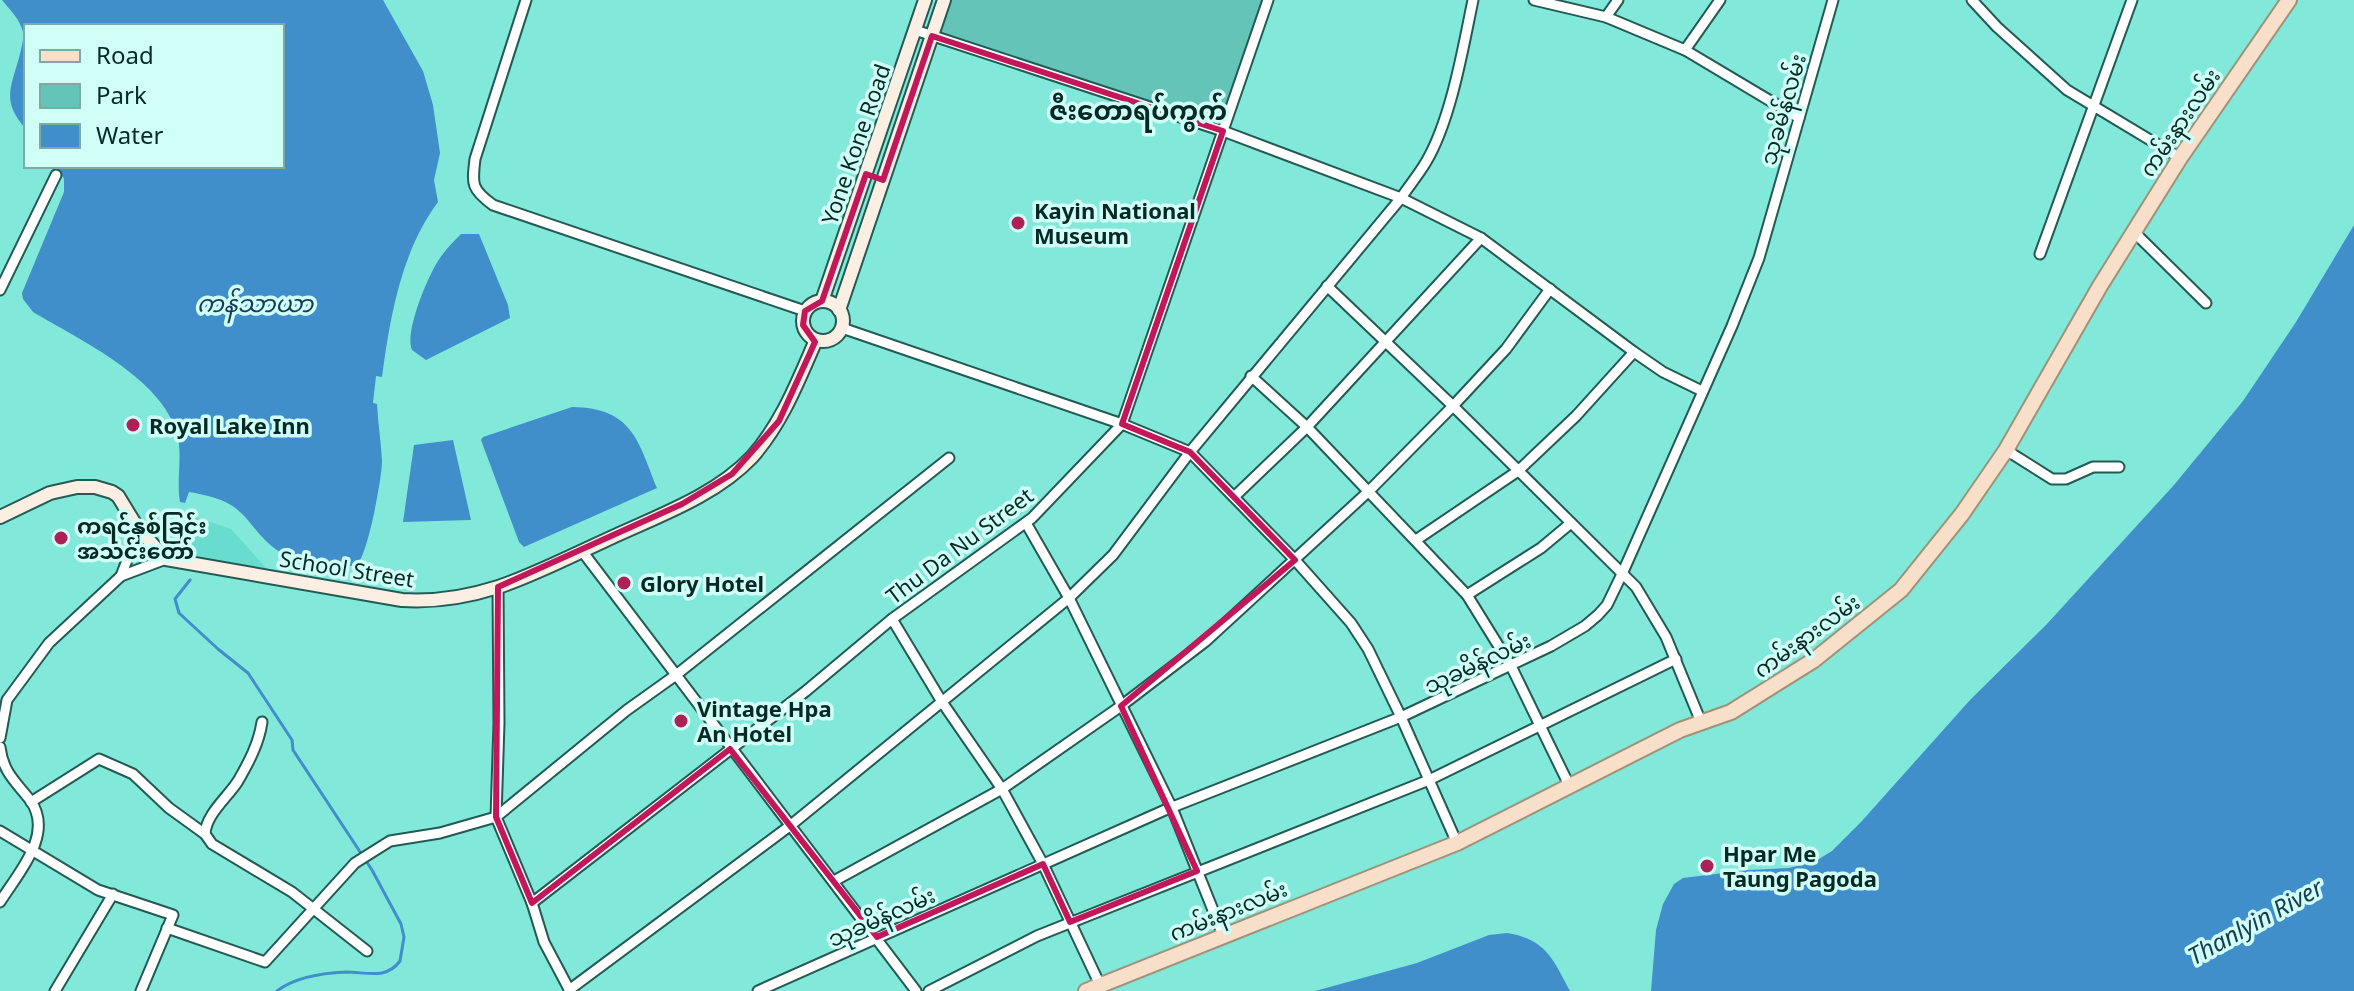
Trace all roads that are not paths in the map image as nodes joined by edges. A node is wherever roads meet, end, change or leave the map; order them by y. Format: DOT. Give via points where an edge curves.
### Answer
graph roads {
  1 [pos="526,0"];
  2 [pos="925,0"];
  3 [pos="944,0"];
  4 [pos="1268,0"];
  5 [pos="1473,0"];
  6 [pos="1534,0"];
  7 [pos="1618,0"];
  8 [pos="1720,0"];
  9 [pos="1833,0"];
  10 [pos="1972,0"];
  11 [pos="2132,0"];
  12 [pos="2289,0"];
  13 [pos="1574,4"];
  14 [pos="1606,17"];
  15 [pos="915,30"];
  16 [pos="932,36"];
  17 [pos="1685,50"];
  18 [pos="2094,108"];
  19 [pos="1799,118"];
  20 [pos="1223,131"];
  21 [pos="2180,158"];
  22 [pos="866,174"];
  23 [pos="56,175"];
  24 [pos="883,180"];
  25 [pos="1401,198"];
  26 [pos="2134,232"];
  27 [pos="1481,238"];
  28 [pos="2040,254"];
  29 [pos="1327,286"];
  30 [pos="1550,289"];
  31 [pos="0,290"];
  32 [pos="822,301"];
  33 [pos="2206,303"];
  34 [pos="839,310"];
  35 [pos="805,311"];
  36 [pos="842,328"];
  37 [pos="816,340"];
  38 [pos="1386,342"];
  39 [pos="1634,352"];
  40 [pos="1251,376"];
  41 [pos="1702,391"];
  42 [pos="1453,406"];
  43 [pos="1122,424"];
  44 [pos="1307,427"];
  45 [pos="2006,450"];
  46 [pos="1190,452"];
  47 [pos="949,458"];
  48 [pos="2119,467"];
  49 [pos="1518,471"];
  50 [pos="1369,491"];
  51 [pos="1234,497"];
  52 [pos="0,517"];
  53 [pos="1026,523"];
  54 [pos="1571,523"];
  55 [pos="137,527"];
  56 [pos="1416,540"];
  57 [pos="582,551"];
  58 [pos="171,560"];
  59 [pos="1295,560"];
  60 [pos="1622,574"];
  61 [pos="121,576"];
  62 [pos="498,587"];
  63 [pos="1467,595"];
  64 [pos="1069,598"];
  65 [pos="892,619"];
  66 [pos="1676,659"];
  67 [pos="1511,666"];
  68 [pos="676,675"];
  69 [pos="942,702"];
  70 [pos="1121,706"];
  71 [pos="1401,717"];
  72 [pos="262,722"];
  73 [pos="1701,722"];
  74 [pos="1540,727"];
  75 [pos="0,738"];
  76 [pos="0,747"];
  77 [pos="730,749"];
  78 [pos="1429,780"];
  79 [pos="1569,785"];
  80 [pos="1002,789"];
  81 [pos="31,802"];
  82 [pos="1172,808"];
  83 [pos="496,817"];
  84 [pos="791,825"];
  85 [pos="0,831"];
  86 [pos="205,834"];
  87 [pos="1457,843"];
  88 [pos="33,849"];
  89 [pos="1043,864"];
  90 [pos="1197,871"];
  91 [pos="834,881"];
  92 [pos="113,894"];
  93 [pos="0,902"];
  94 [pos="532,903"];
  95 [pos="313,908"];
  96 [pos="1070,922"];
  97 [pos="167,928"];
  98 [pos="1223,935"];
  99 [pos="877,937"];
  100 [pos="367,951"];
  101 [pos="1093,988"];
  102 [pos="569,990"];
  103 [pos="55,991"];
  104 [pos="141,991"];
  105 [pos="758,991"];
  106 [pos="916,991"];
  107 [pos="929,991"];
  1 -- 35 [label="street" via="475,159 472,183 480,196 493,205"];
  2 -- 15 [label="street, Yone Kone Road"];
  3 -- 16 [label="street"];
  4 -- 20 [label="street, Thu Da Nu Street"];
  5 -- 25 [label="street" via="1438,136"];
  6 -- 13 [label="street"];
  7 -- 14 [label="street"];
  8 -- 17 [label="street"];
  9 -- 19 [label="street, သုခမိန်လမ်း"];
  10 -- 18 [label="street" via="2047,74"];
  11 -- 18 [label="street"];
  12 -- 21 [label="main road, ကမ်းနားလမ်း"];
  13 -- 14 [label="street"];
  14 -- 17 [label="street"];
  15 -- 16 [label="street"];
  15 -- 22 [label="street, Yone Kone Road"];
  16 -- 20 [label="street"];
  16 -- 24 [label="street"];
  17 -- 19 [label="street"];
  18 -- 21 [label="street"];
  18 -- 28 [label="street"];
  19 -- 41 [label="street, သုခမိန်လမ်း" via="1759,258"];
  20 -- 25 [label="street"];
  20 -- 43 [label="street, Thu Da Nu Street"];
  21 -- 26 [label="main road, ကမ်းနားလမ်း"];
  22 -- 24 [label="street"];
  22 -- 32 [label="street, Yone Kone Road"];
  23 -- 31 [label="street"];
  24 -- 34 [label="street"];
  25 -- 27 [label="street"];
  25 -- 29 [label="street"];
  26 -- 33 [label="street"];
  26 -- 45 [label="main road, ကမ်းနားလမ်း"];
  27 -- 30 [label="street"];
  27 -- 38 [label="street"];
  29 -- 38 [label="street"];
  29 -- 40 [label="street"];
  30 -- 39 [label="street"];
  30 -- 42 [label="street" via="1506,349"];
  32 -- 34 [label="street"];
  32 -- 35 [label="street"];
  34 -- 36 [label="street"];
  35 -- 37 [label="street" via="803,325"];
  36 -- 37 [label="street" via="829,340"];
  36 -- 43 [label="street"];
  37 -- 57 [label="street, School Street" via="779,421 749,459 714,487"];
  38 -- 42 [label="street"];
  38 -- 44 [label="street"];
  39 -- 41 [label="street"];
  39 -- 49 [label="street"];
  40 -- 44 [label="street"];
  40 -- 46 [label="street"];
  41 -- 60 [label="street, သုခမိန်လမ်း"];
  42 -- 49 [label="street"];
  42 -- 50 [label="street"];
  43 -- 46 [label="street"];
  43 -- 53 [label="street, Thu Da Nu Street"];
  44 -- 50 [label="street"];
  44 -- 51 [label="street"];
  45 -- 48 [label="street" via="2052,479 2093,467"];
  45 -- 73 [label="main road, ကမ်းနားလမ်း" via="1901,590 1814,660 1731,712"];
  46 -- 51 [label="street"];
  46 -- 64 [label="street" via="1113,555"];
  47 -- 68 [label="street"];
  49 -- 54 [label="street"];
  49 -- 56 [label="street"];
  50 -- 56 [label="street"];
  50 -- 59 [label="street"];
  51 -- 59 [label="street"];
  52 -- 55 [label="street" via="50,493 95,487 118,496"];
  53 -- 64 [label="street"];
  53 -- 65 [label="street, Thu Da Nu Street"];
  54 -- 60 [label="street"];
  54 -- 63 [label="street"];
  55 -- 58 [label="street"];
  55 -- 61 [label="street"];
  56 -- 63 [label="street"];
  57 -- 62 [label="street, School Street"];
  57 -- 68 [label="street"];
  58 -- 61 [label="street"];
  58 -- 62 [label="street, School Street" via="402,600 439,600"];
  59 -- 70 [label="street" via="1206,641"];
  59 -- 71 [label="street" via="1351,623"];
  60 -- 66 [label="street" via="1648,604"];
  60 -- 67 [label="street, သုခမိန်လမ်း" via="1607,605 1585,626"];
  61 -- 75 [label="street" via="38,655 7,700"];
  62 -- 83 [label="street"];
  63 -- 67 [label="street"];
  64 -- 69 [label="street"];
  64 -- 70 [label="street"];
  65 -- 69 [label="street"];
  65 -- 77 [label="street, Thu Da Nu Street"];
  66 -- 73 [label="street"];
  66 -- 74 [label="street"];
  67 -- 71 [label="street, သုခမိန်လမ်း"];
  67 -- 74 [label="street"];
  68 -- 77 [label="street"];
  68 -- 83 [label="street"];
  69 -- 80 [label="street"];
  69 -- 84 [label="street"];
  70 -- 80 [label="street"];
  70 -- 82 [label="street"];
  71 -- 78 [label="street"];
  71 -- 82 [label="street, သုခမိန်လမ်း"];
  72 -- 86 [label="street" via="255,750 208,821"];
  73 -- 79 [label="main road, ကမ်းနားလမ်း"];
  74 -- 78 [label="street"];
  74 -- 79 [label="street"];
  76 -- 81 [label="street" via="11,780"];
  77 -- 84 [label="street"];
  77 -- 94 [label="street, Thu Da Nu Street"];
  78 -- 87 [label="street"];
  78 -- 90 [label="street"];
  79 -- 87 [label="main road, ကမ်းနားလမ်း"];
  80 -- 89 [label="street"];
  80 -- 91 [label="street"];
  81 -- 86 [label="street" via="99,759 133,774"];
  81 -- 88 [label="street" via="39,824"];
  82 -- 89 [label="street, သုခမိန်လမ်း"];
  82 -- 90 [label="street"];
  83 -- 94 [label="street"];
  83 -- 95 [label="street" via="390,841 355,863"];
  84 -- 91 [label="street"];
  84 -- 102 [label="street"];
  85 -- 88 [label="street"];
  86 -- 95 [label="street" via="212,844"];
  87 -- 98 [label="main road, ကမ်းနားလမ်း"];
  88 -- 92 [label="street" via="85,883"];
  88 -- 93 [label="street"];
  89 -- 96 [label="street"];
  89 -- 99 [label="street, သုခမိန်လမ်း"];
  90 -- 96 [label="street"];
  90 -- 98 [label="street"];
  91 -- 99 [label="street"];
  92 -- 97 [label="street" via="173,915"];
  92 -- 103 [label="street"];
  94 -- 102 [label="street" via="544,942"];
  95 -- 97 [label="street" via="265,962"];
  95 -- 100 [label="street"];
  96 -- 101 [label="street"];
  96 -- 107 [label="street"];
  97 -- 104 [label="street"];
  98 -- 101 [label="main road, ကမ်းနားလမ်း"];
  99 -- 105 [label="street, သုခမိန်လမ်း"];
  99 -- 106 [label="street"];
}
